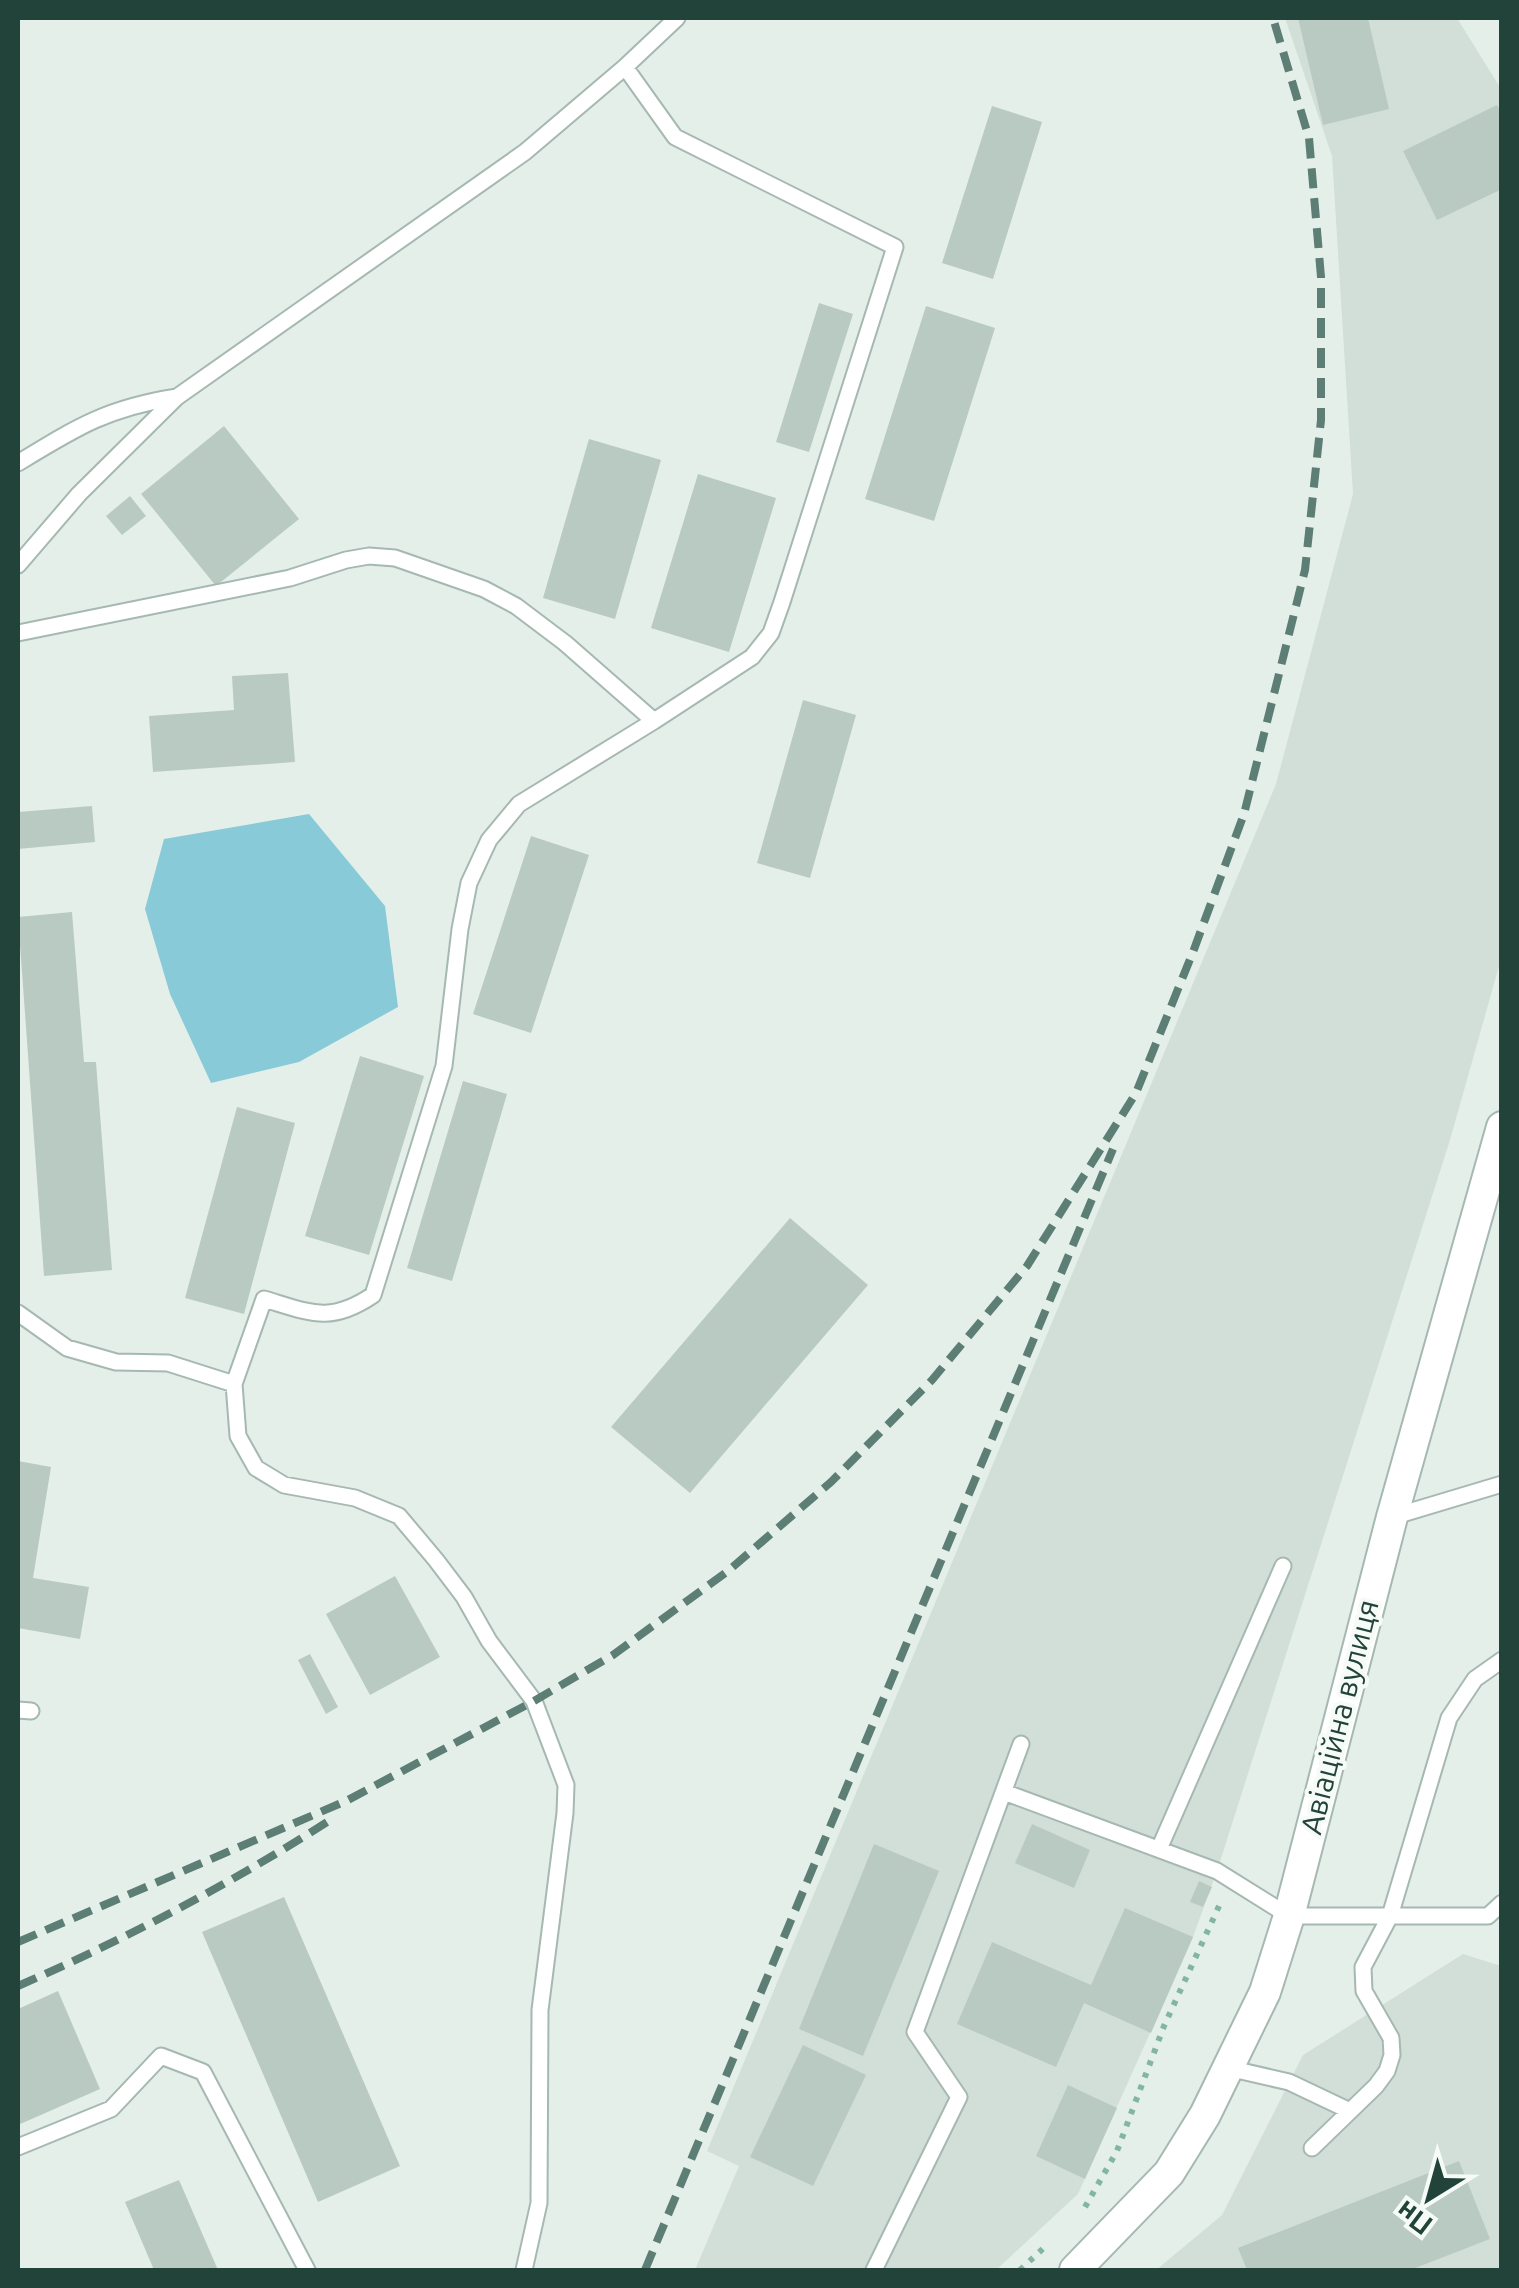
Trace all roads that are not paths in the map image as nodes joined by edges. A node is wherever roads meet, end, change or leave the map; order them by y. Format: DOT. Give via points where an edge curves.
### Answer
graph roads {
  1 [pos="677,18"];
  2 [pos="625,67"];
  3 [pos="177,397"];
  4 [pos="18,464"];
  5 [pos="18,565"];
  6 [pos="18,632"];
  7 [pos="654,721"];
  8 [pos="1502,1127"];
  9 [pos="18,1313"];
  10 [pos="234,1384"];
  11 [pos="1502,1484"];
  12 [pos="1392,1517"];
  13 [pos="1283,1566"];
  14 [pos="1502,1660"];
  15 [pos="1021,1744"];
  16 [pos="1004,1792"];
  17 [pos="1159,1849"];
  18 [pos="1502,1903"];
  19 [pos="1289,1916"];
  20 [pos="1390,1916"];
  21 [pos="1228,2068"];
  22 [pos="1350,2111"];
  23 [pos="18,2148"];
  24 [pos="1312,2148"];
  25 [pos="307,2270"];
  26 [pos="524,2270"];
  27 [pos="874,2270"];
  28 [pos="1075,2270"];
  1 -- 2 [label="lane"];
  2 -- 3 [label="lane" via="524,152"];
  2 -- 7 [label="lane" via="675,138 895,247 772,633 752,657"];
  3 -- 4 [label="lane" via="90,420"];
  3 -- 5 [label="lane"];
  6 -- 7 [label="lane" via="290,578 346,560 395,558 516,606"];
  7 -- 10 [label="lane" via="519,804 489,840 469,883 444,1066 373,1295 350,1311 317,1314 264,1299"];
  8 -- 12 [label="street, Авіаційна вулиця"];
  9 -- 10 [label="lane" via="67,1348 116,1362 168,1363"];
  10 -- 26 [label="lane" via="238,1436 256,1468 284,1486 355,1498 399,1516 424,1545 534,1702 566,1785 540,2010 539,2203"];
  11 -- 12 [label="lane"];
  12 -- 19 [label="street, Авіаційна вулиця"];
  13 -- 17 [label="lane"];
  14 -- 20 [label="lane" via="1475,1679 1449,1718"];
  15 -- 16 [label="lane"];
  16 -- 17 [label="lane"];
  16 -- 27 [label="lane" via="915,2032 960,2096"];
  17 -- 19 [label="lane" via="1217,1870"];
  18 -- 20 [label="lane" via="1488,1916"];
  19 -- 20 [label="lane"];
  19 -- 21 [label="street, Авіаційна вулиця" via="1265,1992"];
  20 -- 22 [label="lane" via="1366,1956 1362,1978 1391,2038 1392,2055 1376,2086"];
  21 -- 22 [label="lane" via="1290,2082"];
  21 -- 28 [label="street, Авіаційна вулиця" via="1170,2173"];
  22 -- 24 [label="lane"];
  23 -- 25 [label="lane" via="111,2109 160,2056 203,2072"];
}
